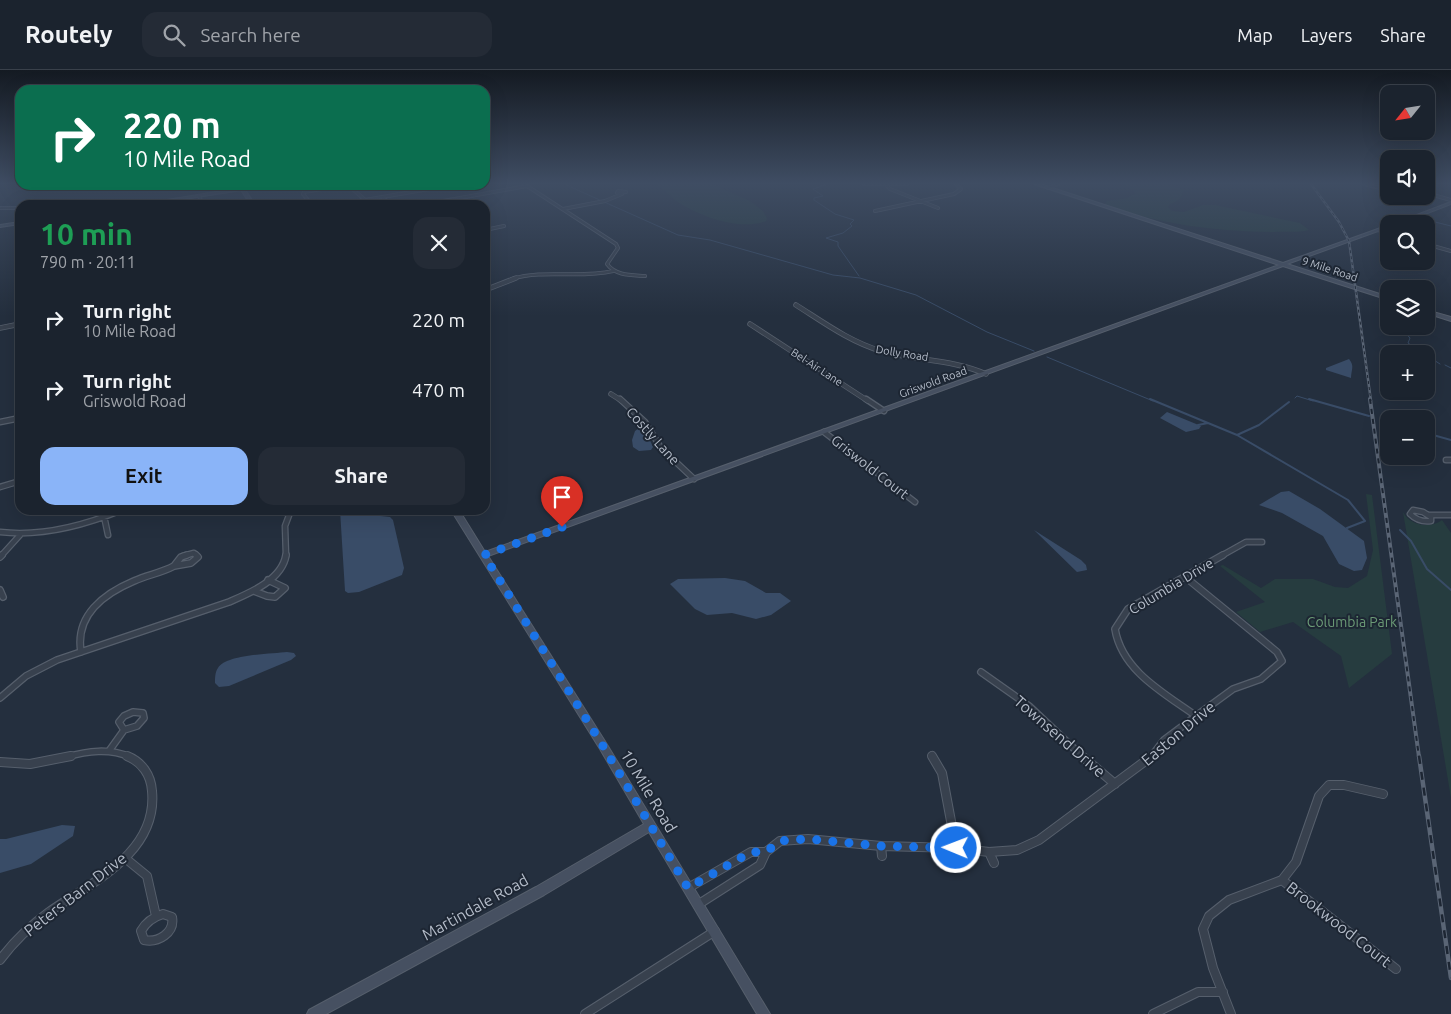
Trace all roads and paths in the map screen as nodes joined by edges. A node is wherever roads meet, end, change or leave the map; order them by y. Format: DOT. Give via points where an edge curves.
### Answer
graph roads {
  1 [pos="591,228"];
  2 [pos="1172,228"];
  3 [pos="1378,230"];
  4 [pos="1435,247"];
  5 [pos="1451,251"];
  6 [pos="1284,264"];
  7 [pos="613,271"];
  8 [pos="645,276"];
  9 [pos="490,288"];
  10 [pos="1380,296"];
  11 [pos="796,305"];
  12 [pos="1435,314"];
  13 [pos="1451,319"];
  14 [pos="750,324"];
  15 [pos="15,325"];
  16 [pos="0,328"];
  17 [pos="986,374"];
  18 [pos="611,394"];
  19 [pos="884,410"];
  20 [pos="15,419"];
  21 [pos="0,422"];
  22 [pos="824,432"];
  23 [pos="694,479"];
  24 [pos="15,482"];
  25 [pos="0,487"];
  26 [pos="915,502"];
  27 [pos="107,515"];
  28 [pos="289,515"];
  29 [pos="458,515"];
  30 [pos="104,516"];
  31 [pos="1430,516"];
  32 [pos="1451,516"];
  33 [pos="0,532"];
  34 [pos="20,535"];
  35 [pos="108,535"];
  36 [pos="1262,542"];
  37 [pos="484,555"];
  38 [pos="0,557"];
  39 [pos="174,566"];
  40 [pos="1184,576"];
  41 [pos="268,580"];
  42 [pos="0,590"];
  43 [pos="254,591"];
  44 [pos="3,597"];
  45 [pos="81,652"];
  46 [pos="981,672"];
  47 [pos="0,698"];
  48 [pos="1196,716"];
  49 [pos="124,730"];
  50 [pos="109,751"];
  51 [pos="932,755"];
  52 [pos="1,764"];
  53 [pos="1115,784"];
  54 [pos="1383,794"];
  55 [pos="651,825"];
  56 [pos="881,846"];
  57 [pos="956,848"];
  58 [pos="766,852"];
  59 [pos="989,852"];
  60 [pos="882,856"];
  61 [pos="125,858"];
  62 [pos="994,863"];
  63 [pos="1282,880"];
  64 [pos="688,888"];
  65 [pos="699,904"];
  66 [pos="156,916"];
  67 [pos="715,931"];
  68 [pos="0,960"];
  69 [pos="1396,969"];
  70 [pos="1222,992"];
  71 [pos="313,1014"];
  72 [pos="585,1014"];
  73 [pos="764,1014"];
  74 [pos="1153,1014"];
  75 [pos="1231,1014"];
  1 -- 7 [label="street" via="616,244 618,248 607,264"];
  2 -- 6 [label="street, 9 Mile Road"];
  3 -- 6 [label="street, Griswold Road"];
  4 -- 5 [label="street"];
  6 -- 10 [label="street, 9 Mile Road"];
  6 -- 17 [label="street, Griswold Road"];
  7 -- 8 [label="street"];
  7 -- 9 [label="street" via="583,277 529,275"];
  11 -- 17 [label="street, Dolly Road" via="874,349 947,360"];
  12 -- 13 [label="street"];
  14 -- 19 [label="street, Bel-Air Lane"];
  15 -- 16 [label="street"];
  17 -- 19 [label="street, Griswold Road"];
  18 -- 23 [label="street, Costly Lane" via="648,426 661,448"];
  19 -- 22 [label="street, Griswold Road"];
  20 -- 21 [label="street"];
  22 -- 23 [label="street, Griswold Road"];
  22 -- 26 [label="street, Griswold Court"];
  23 -- 37 [label="street, Griswold Road"];
  24 -- 25 [label="street"];
  27 -- 30 [label="street"];
  28 -- 41 [label="street" via="284,532 286,557 283,565"];
  29 -- 37 [label="street, 10 Mile Road"];
  30 -- 34 [label="street" via="52,531"];
  30 -- 35 [label="street"];
  31 -- 32 [label="street"];
  33 -- 34 [label="street"];
  34 -- 38 [label="street"];
  36 -- 40 [label="street, Columbia Drive" via="1246,542"];
  37 -- 55 [label="street, 10 Mile Road"];
  39 -- 45 [label="street" via="133,582 99,604 84,620 78,637"];
  40 -- 48 [label="street, Columbia Drive" via="1128,609 1115,629 1119,646 1134,668"];
  40 -- 48 [label="street, Easton Drive" via="1277,652 1282,661 1260,679 1233,689"];
  41 -- 43 [label="street"];
  41 -- 43 [label="street" via="286,588 284,592 269,598"];
  42 -- 44 [label="street"];
  43 -- 45 [label="street"];
  45 -- 47 [label="street" via="28,676"];
  46 -- 53 [label="street, Townsend Drive" via="1029,706"];
  48 -- 53 [label="street, Easton Drive"];
  49 -- 50 [label="street"];
  50 -- 52 [label="street, Peters Barn Drive" via="42,763"];
  50 -- 61 [label="street, Peters Barn Drive" via="138,760 144,766 154,802 147,826"];
  51 -- 57 [label="street" via="942,772"];
  53 -- 59 [label="street, Easton Drive" via="1039,840 1017,850"];
  54 -- 63 [label="street" via="1329,785 1319,796 1296,862"];
  55 -- 64 [label="street, 10 Mile Road"];
  55 -- 71 [label="street, Martindale Road" via="540,891"];
  56 -- 57 [label="street, Easton Drive"];
  56 -- 58 [label="street, Easton Drive" via="808,839 780,841"];
  56 -- 60 [label="street"];
  57 -- 59 [label="street, Easton Drive"];
  58 -- 64 [label="street, Easton Drive" via="751,852"];
  58 -- 65 [label="street, Easton Drive" via="760,865"];
  59 -- 62 [label="street"];
  61 -- 66 [label="street" via="148,876"];
  61 -- 68 [label="street, Peters Barn Drive" via="89,888 42,917"];
  63 -- 69 [label="street, Brookwood Court"];
  63 -- 70 [label="street" via="1229,900 1209,916 1204,929 1207,948"];
  64 -- 65 [label="street, 10 Mile Road"];
  65 -- 67 [label="street, 10 Mile Road"];
  67 -- 72 [label="street"];
  67 -- 73 [label="street, 10 Mile Road"];
  70 -- 74 [label="street" via="1198,992"];
  70 -- 75 [label="street"];
}
